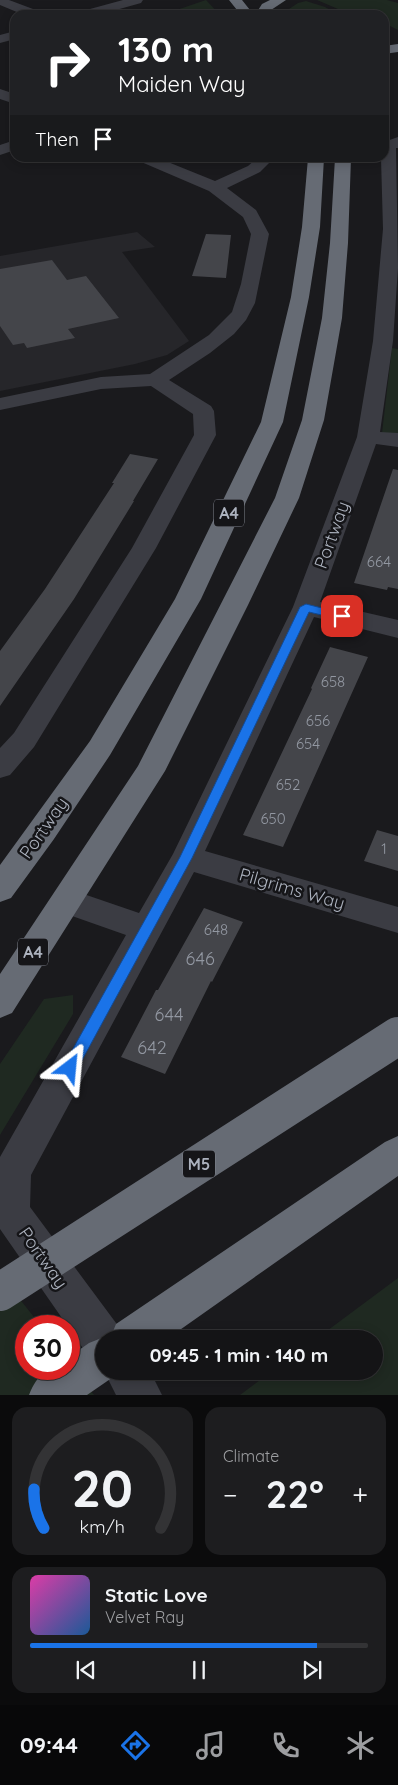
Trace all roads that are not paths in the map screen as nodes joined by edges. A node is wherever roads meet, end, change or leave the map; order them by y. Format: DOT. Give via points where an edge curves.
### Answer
graph roads {
  1 [pos="137,0"];
  2 [pos="235,0"];
  3 [pos="280,0"];
  4 [pos="0,1"];
  5 [pos="23,10"];
  6 [pos="102,10"];
  7 [pos="244,10"];
  8 [pos="264,10"];
  9 [pos="389,158"];
  10 [pos="155,162"];
  11 [pos="262,162"];
  12 [pos="316,162"];
  13 [pos="343,162"];
  14 [pos="215,187"];
  15 [pos="395,229"];
  16 [pos="390,342"];
  17 [pos="155,380"];
  18 [pos="0,404"];
  19 [pos="368,437"];
  20 [pos="398,440"];
  21 [pos="306,607"];
  22 [pos="398,629"];
  23 [pos="0,766"];
  24 [pos="186,858"];
  25 [pos="0,888"];
  26 [pos="66,901"];
  27 [pos="398,920"];
  28 [pos="147,929"];
  29 [pos="0,1003"];
  30 [pos="398,1036"];
  31 [pos="398,1154"];
  32 [pos="0,1292"];
  33 [pos="95,1330"];
  34 [pos="144,1330"];
  35 [pos="95,1364"];
  36 [pos="131,1380"];
  37 [pos="50,1395"];
  38 [pos="142,1395"];
  1 -- 6 [label="street"];
  2 -- 7 [label="highway"];
  3 -- 8 [label="highway"];
  4 -- 5 [label="street"];
  9 -- 15 [label="street, Portway"];
  10 -- 14 [label="street"];
  11 -- 14 [label="street" via="254,169"];
  12 -- 25 [label="highway, Portway / A4" via="300,297 272,422 188,599 100,748"];
  13 -- 26 [label="highway, A4" via="332,318 313,420 287,498 150,771"];
  14 -- 17 [label="street" via="250,214 260,234 241,314 189,359"];
  15 -- 16 [label="street, Portway"];
  16 -- 19 [label="street, Portway"];
  17 -- 18 [label="street" via="101,383"];
  17 -- 23 [label="street" via="203,411 205,435 128,573 24,740"];
  19 -- 20 [label="street"];
  19 -- 21 [label="street, Portway"];
  21 -- 22 [label="street"];
  21 -- 24 [label="street, Portway"];
  24 -- 27 [label="street, Pilgrims Way"];
  24 -- 28 [label="street, Portway"];
  26 -- 28 [label="street"];
  26 -- 29 [label="highway, A4"];
  28 -- 33 [label="street, Portway" via="12,1172 11,1212"];
  30 -- 32 [label="highway, M5, bridge"];
  31 -- 34 [label="highway"];
  35 -- 37 [label="highway"];
  36 -- 38 [label="street"];
}
